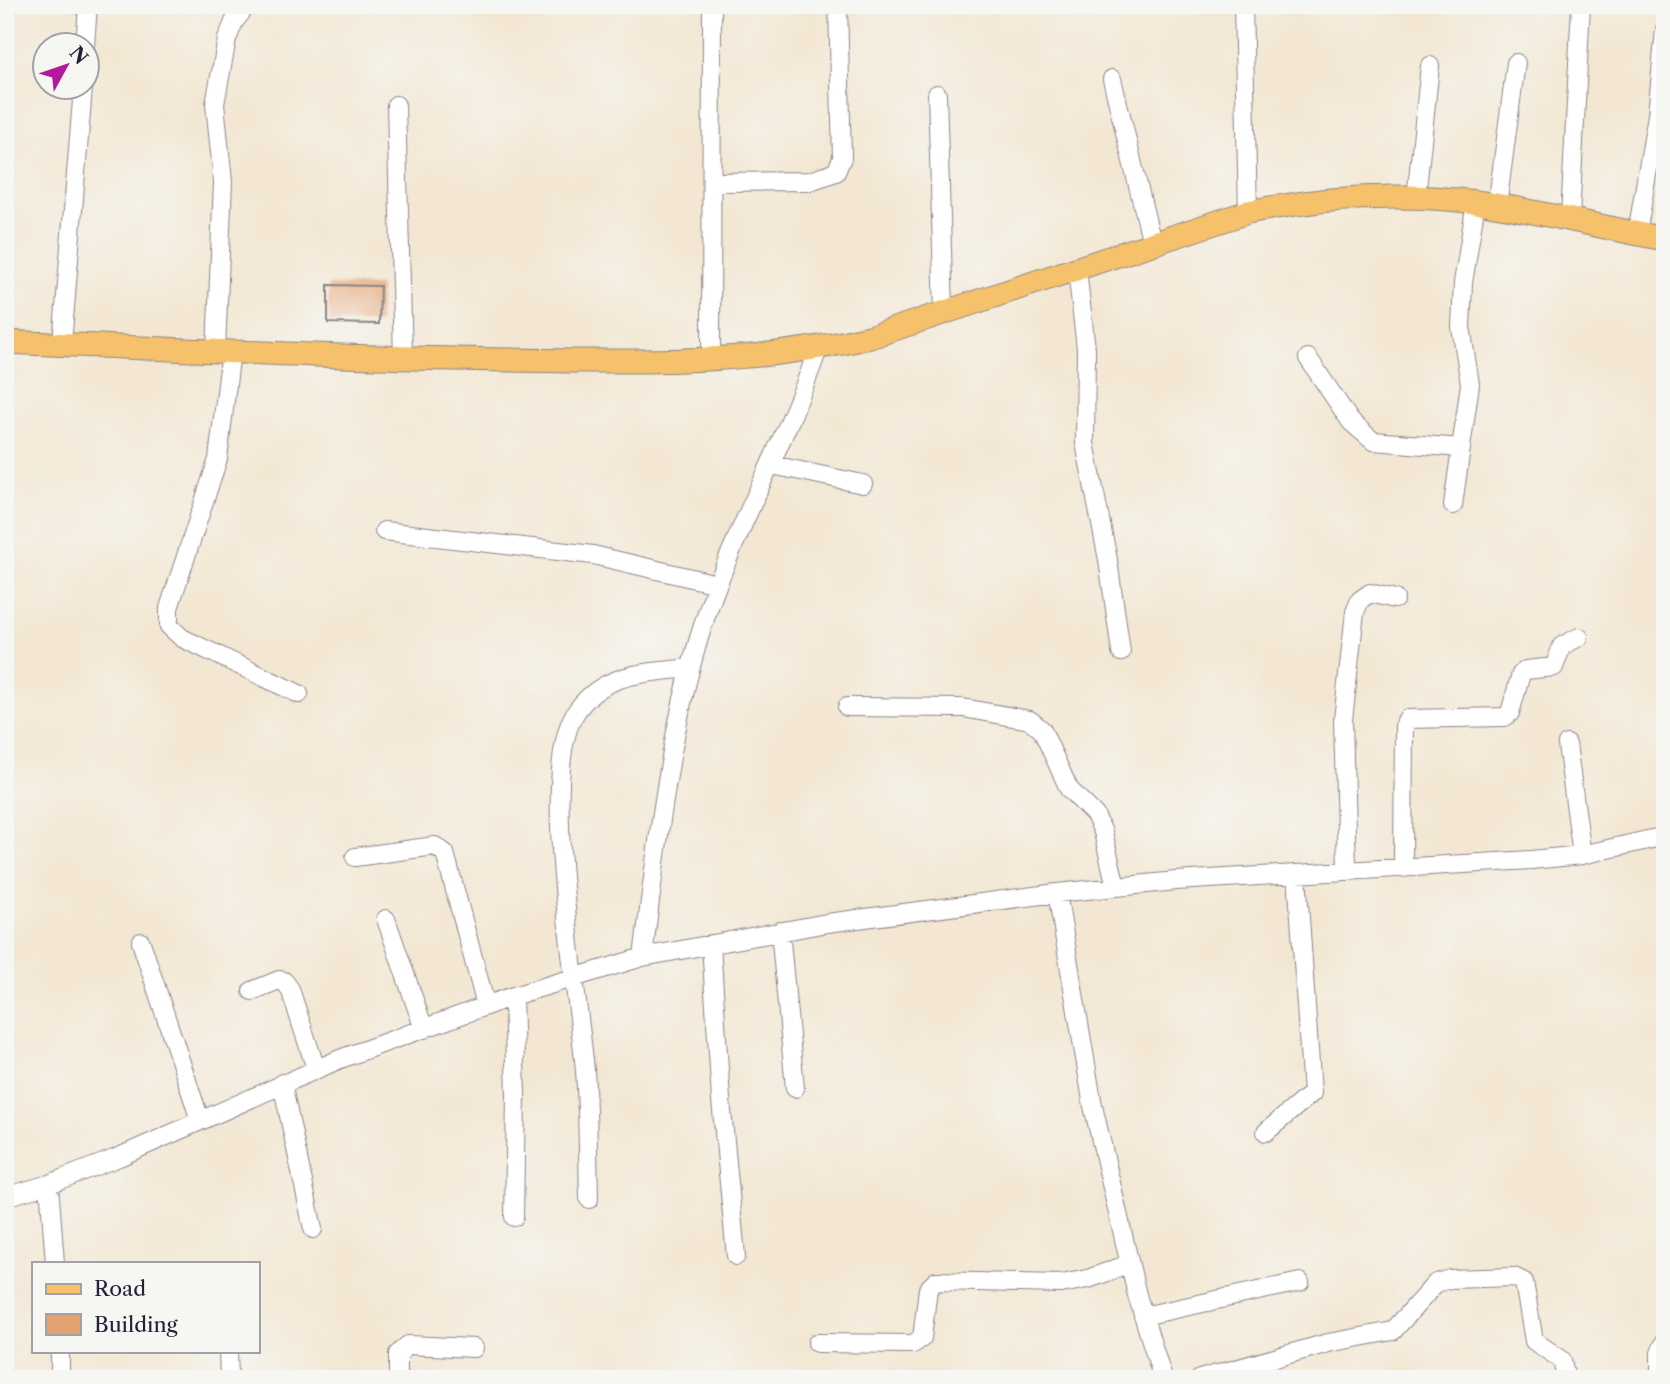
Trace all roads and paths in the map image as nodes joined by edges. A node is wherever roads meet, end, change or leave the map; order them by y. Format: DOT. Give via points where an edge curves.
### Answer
graph roads {
  1 [pos="88,5"];
  2 [pos="247,5"];
  3 [pos="712,5"];
  4 [pos="838,5"];
  5 [pos="1244,5"];
  6 [pos="1581,5"];
  7 [pos="1665,29"];
  8 [pos="86,32"];
  9 [pos="1516,63"];
  10 [pos="1430,65"];
  11 [pos="1112,79"];
  12 [pos="937,94"];
  13 [pos="82,102"];
  14 [pos="396,105"];
  15 [pos="712,182"];
  16 [pos="1416,198"];
  17 [pos="1486,204"];
  18 [pos="1248,212"];
  19 [pos="1570,219"];
  20 [pos="1637,234"];
  21 [pos="1665,239"];
  22 [pos="1152,243"];
  23 [pos="1077,269"];
  24 [pos="944,312"];
  25 [pos="5,342"];
  26 [pos="62,344"];
  27 [pos="818,349"];
  28 [pos="224,350"];
  29 [pos="403,357"];
  30 [pos="1308,359"];
  31 [pos="711,360"];
  32 [pos="1461,448"];
  33 [pos="772,464"];
  34 [pos="863,484"];
  35 [pos="1453,505"];
  36 [pos="384,531"];
  37 [pos="718,583"];
  38 [pos="1395,599"];
  39 [pos="1579,638"];
  40 [pos="1121,652"];
  41 [pos="690,668"];
  42 [pos="299,694"];
  43 [pos="848,707"];
  44 [pos="1567,744"];
  45 [pos="1665,836"];
  46 [pos="1582,855"];
  47 [pos="355,857"];
  48 [pos="1403,868"];
  49 [pos="1347,869"];
  50 [pos="1297,874"];
  51 [pos="1116,887"];
  52 [pos="1057,893"];
  53 [pos="386,919"];
  54 [pos="780,931"];
  55 [pos="141,942"];
  56 [pos="711,944"];
  57 [pos="643,957"];
  58 [pos="575,977"];
  59 [pos="252,991"];
  60 [pos="513,996"];
  61 [pos="486,1006"];
  62 [pos="424,1029"];
  63 [pos="316,1069"];
  64 [pos="282,1083"];
  65 [pos="795,1088"];
  66 [pos="200,1120"];
  67 [pos="1266,1132"];
  68 [pos="49,1184"];
  69 [pos="5,1197"];
  70 [pos="589,1199"];
  71 [pos="514,1217"];
  72 [pos="313,1229"];
  73 [pos="736,1256"];
  74 [pos="55,1262"];
  75 [pos="1129,1264"];
  76 [pos="1300,1282"];
  77 [pos="1143,1316"];
  78 [pos="1665,1341"];
  79 [pos="817,1343"];
  80 [pos="474,1348"];
  81 [pos="60,1352"];
  82 [pos="228,1352"];
  83 [pos="60,1379"];
  84 [pos="229,1379"];
  85 [pos="398,1379"];
  86 [pos="1163,1379"];
  87 [pos="1200,1379"];
  88 [pos="1566,1379"];
  89 [pos="1660,1379"];
  1 -- 8 [label="street"];
  2 -- 28 [label="street" via="227,39 215,104 223,182"];
  3 -- 15 [label="street"];
  4 -- 15 [label="street" via="840,167 827,178 810,181"];
  5 -- 18 [label="street"];
  6 -- 19 [label="street"];
  7 -- 20 [label="street" via="1657,115"];
  9 -- 17 [label="street"];
  10 -- 16 [label="street"];
  11 -- 22 [label="street"];
  12 -- 24 [label="street"];
  13 -- 26 [label="street"];
  14 -- 29 [label="street"];
  15 -- 31 [label="street"];
  16 -- 17 [label="main road"];
  16 -- 18 [label="main road" via="1311,199"];
  17 -- 19 [label="main road"];
  17 -- 32 [label="street" via="1461,309 1470,384"];
  18 -- 22 [label="main road"];
  19 -- 20 [label="main road"];
  20 -- 21 [label="main road"];
  22 -- 23 [label="main road"];
  23 -- 24 [label="main road"];
  23 -- 40 [label="street" via="1086,349 1085,443"];
  24 -- 27 [label="main road"];
  25 -- 26 [label="main road"];
  26 -- 28 [label="main road"];
  27 -- 31 [label="main road"];
  27 -- 33 [label="street"];
  28 -- 29 [label="main road"];
  28 -- 42 [label="street" via="218,459 167,619 182,638"];
  29 -- 31 [label="main road"];
  30 -- 32 [label="street" via="1351,422 1373,441"];
  32 -- 35 [label="street"];
  33 -- 34 [label="street"];
  33 -- 37 [label="street"];
  36 -- 37 [label="street" via="593,555"];
  37 -- 41 [label="street"];
  38 -- 49 [label="street" via="1370,593 1360,600 1355,612 1343,720"];
  39 -- 48 [label="street" via="1562,646 1554,667 1521,674 1506,717 1407,719"];
  41 -- 57 [label="street" via="658,837"];
  41 -- 58 [label="street" via="623,675 598,689 576,711 565,732 560,794 563,899"];
  43 -- 51 [label="street" via="963,708 1030,720 1042,730 1069,789 1096,815"];
  44 -- 46 [label="street"];
  45 -- 46 [label="street"];
  46 -- 48 [label="street"];
  47 -- 61 [label="street" via="435,846 445,853"];
  48 -- 49 [label="street"];
  49 -- 50 [label="street"];
  50 -- 51 [label="street"];
  50 -- 67 [label="street" via="1312,1093"];
  51 -- 52 [label="street"];
  52 -- 54 [label="street"];
  52 -- 75 [label="street" via="1093,1106"];
  53 -- 62 [label="street"];
  54 -- 56 [label="street"];
  54 -- 65 [label="street"];
  55 -- 66 [label="street"];
  56 -- 57 [label="street"];
  56 -- 73 [label="street"];
  57 -- 58 [label="street"];
  58 -- 60 [label="street"];
  58 -- 70 [label="street" via="585,1073"];
  59 -- 63 [label="street" via="284,981"];
  60 -- 61 [label="street"];
  60 -- 71 [label="street"];
  61 -- 62 [label="street"];
  62 -- 63 [label="street"];
  63 -- 64 [label="street"];
  64 -- 66 [label="street"];
  64 -- 72 [label="street"];
  66 -- 68 [label="street"];
  68 -- 69 [label="street"];
  68 -- 74 [label="street"];
  75 -- 77 [label="street"];
  75 -- 79 [label="street" via="1061,1284 936,1281 928,1289 922,1338 913,1344"];
  76 -- 77 [label="street"];
  77 -- 86 [label="street"];
  78 -- 89 [label="street"];
  80 -- 85 [label="street" via="408,1345 398,1354"];
  81 -- 83 [label="street"];
  82 -- 84 [label="street"];
  87 -- 88 [label="street" via="1328,1343 1393,1331 1436,1283 1514,1277 1524,1282 1534,1341 1562,1360"];
}
